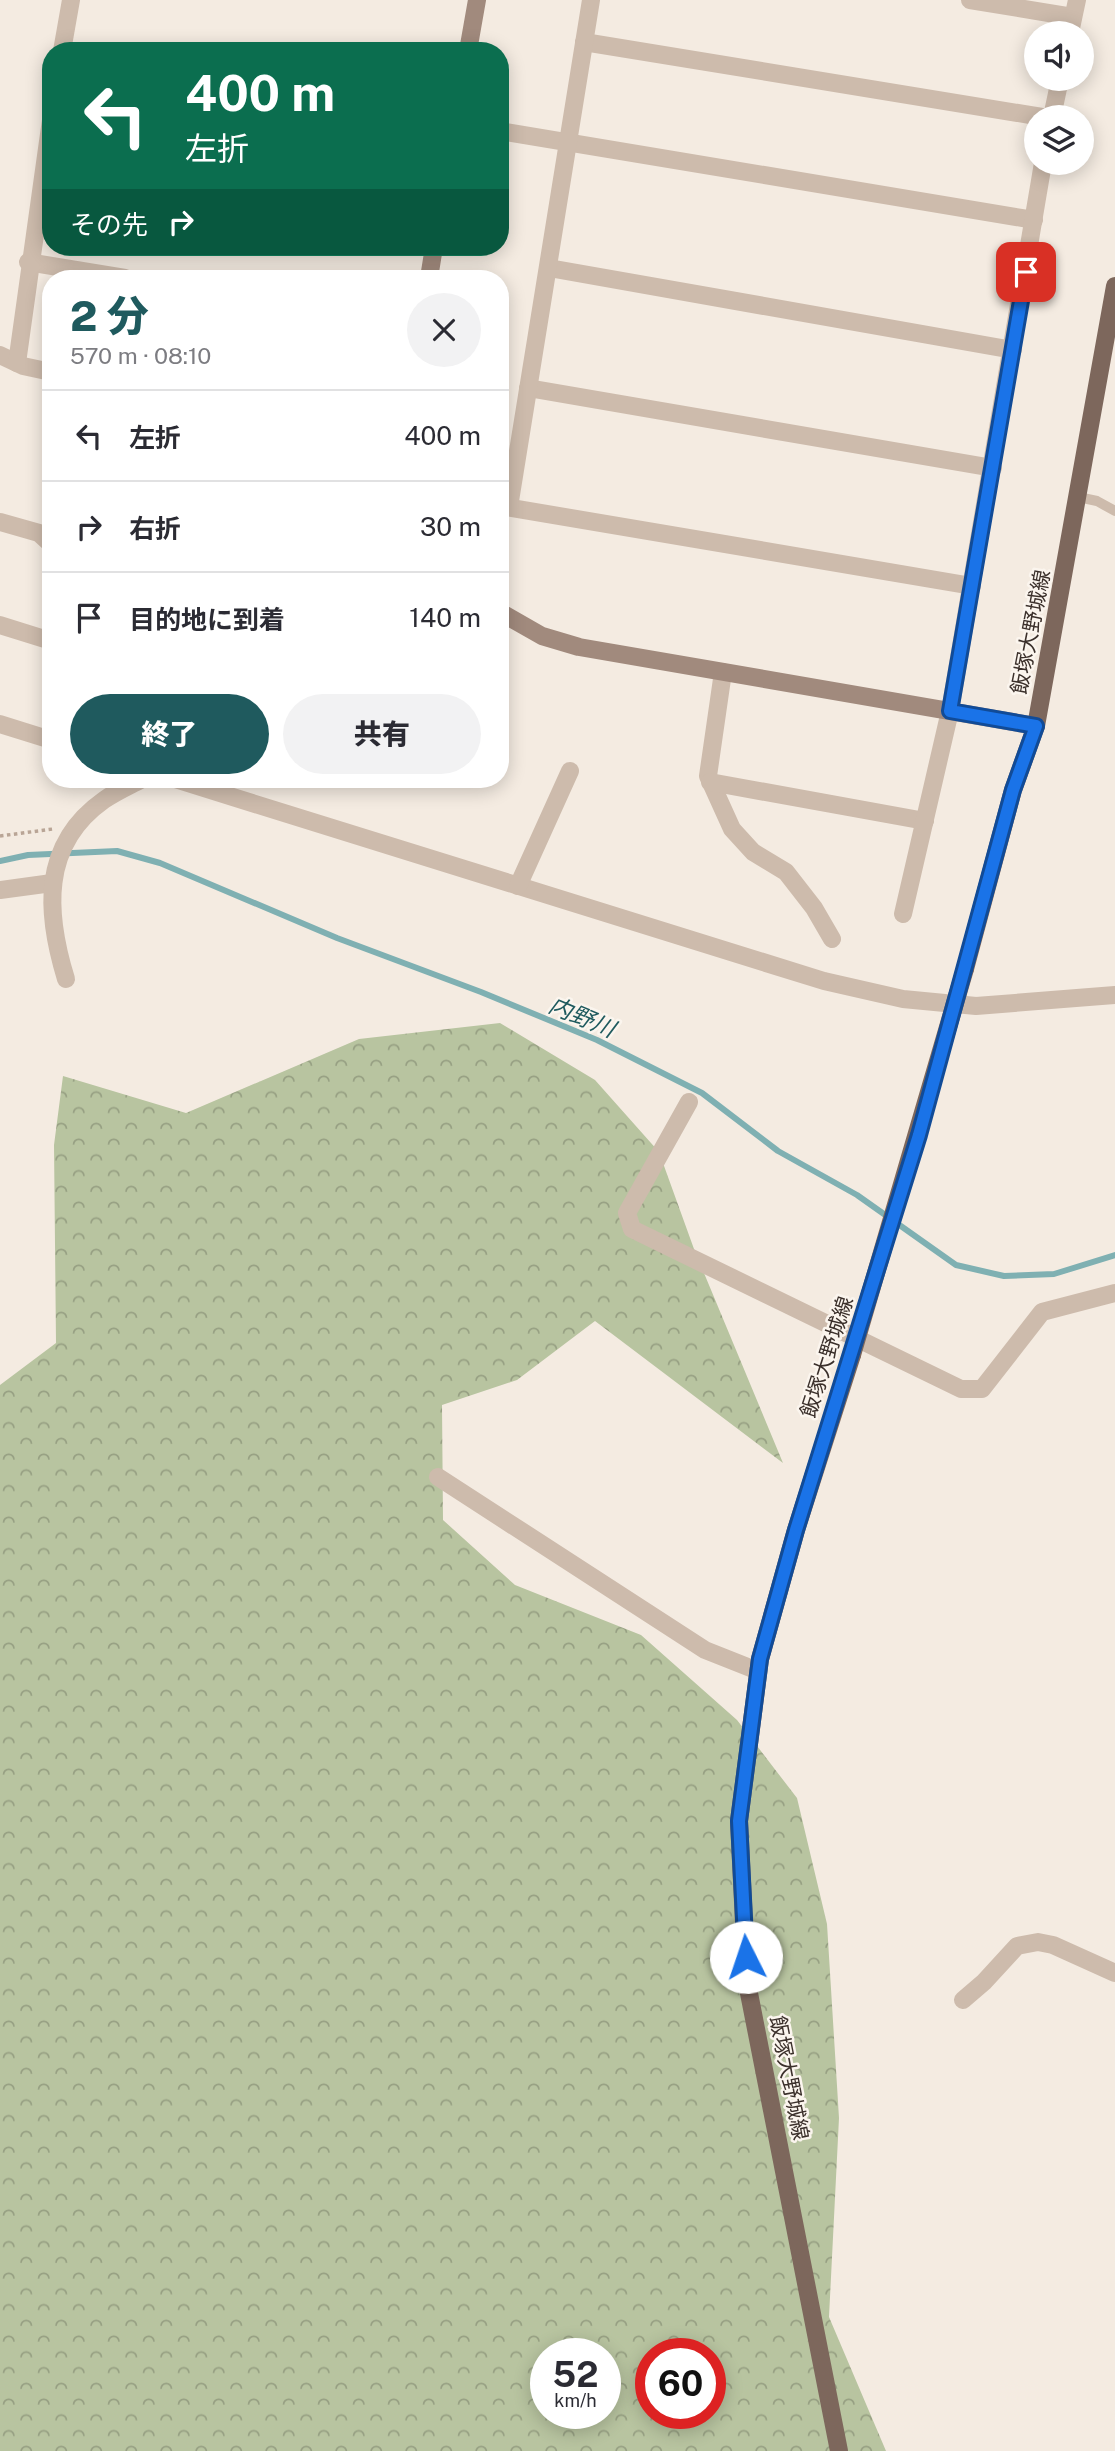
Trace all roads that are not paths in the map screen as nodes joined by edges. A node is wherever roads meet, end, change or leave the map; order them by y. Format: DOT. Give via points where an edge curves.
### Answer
graph roads {
  1 [pos="71,0"];
  2 [pos="592,0"];
  3 [pos="970,0"];
  4 [pos="473,1"];
  5 [pos="1073,17"];
  6 [pos="64,42"];
  7 [pos="469,42"];
  8 [pos="584,42"];
  9 [pos="1024,114"];
  10 [pos="509,133"];
  11 [pos="568,143"];
  12 [pos="1042,175"];
  13 [pos="42,190"];
  14 [pos="1034,220"];
  15 [pos="29,262"];
  16 [pos="549,268"];
  17 [pos="77,270"];
  18 [pos="1115,286"];
  19 [pos="1110,336"];
  20 [pos="1013,350"];
  21 [pos="0,355"];
  22 [pos="17,363"];
  23 [pos="42,370"];
  24 [pos="528,388"];
  25 [pos="993,468"];
  26 [pos="509,486"];
  27 [pos="1078,497"];
  28 [pos="509,508"];
  29 [pos="1115,511"];
  30 [pos="0,522"];
  31 [pos="42,536"];
  32 [pos="972,586"];
  33 [pos="509,617"];
  34 [pos="0,625"];
  35 [pos="42,637"];
  36 [pos="723,672"];
  37 [pos="950,711"];
  38 [pos="0,724"];
  39 [pos="1036,726"];
  40 [pos="42,737"];
  41 [pos="570,771"];
  42 [pos="710,782"];
  43 [pos="126,788"];
  44 [pos="204,788"];
  45 [pos="925,821"];
  46 [pos="53,877"];
  47 [pos="518,886"];
  48 [pos="0,890"];
  49 [pos="903,914"];
  50 [pos="832,939"];
  51 [pos="66,979"];
  52 [pos="1115,995"];
  53 [pos="688,1102"];
  54 [pos="1115,1293"];
  55 [pos="438,1477"];
  56 [pos="758,1671"];
  57 [pos="1115,1973"];
  58 [pos="963,2000"];
  59 [pos="839,2451"];
  1 -- 6 [label="street"];
  2 -- 8 [label="street"];
  3 -- 5 [label="street"];
  4 -- 7 [label="street"];
  8 -- 9 [label="street"];
  8 -- 11 [label="street"];
  10 -- 11 [label="street"];
  11 -- 14 [label="street"];
  11 -- 16 [label="street"];
  12 -- 14 [label="street"];
  13 -- 15 [label="street"];
  14 -- 20 [label="street"];
  15 -- 17 [label="street"];
  15 -- 22 [label="street"];
  16 -- 20 [label="street"];
  16 -- 24 [label="street"];
  18 -- 19 [label="main road, 飯塚大野城線"];
  19 -- 27 [label="main road, 飯塚大野城線"];
  20 -- 25 [label="street"];
  21 -- 22 [label="street"];
  22 -- 23 [label="street"];
  24 -- 25 [label="street"];
  24 -- 26 [label="street"];
  25 -- 32 [label="street"];
  27 -- 29 [label="lane"];
  27 -- 39 [label="main road, 飯塚大野城線"];
  28 -- 32 [label="street"];
  30 -- 31 [label="street"];
  32 -- 37 [label="street"];
  33 -- 36 [label="street" via="542,636 579,648"];
  34 -- 35 [label="street"];
  36 -- 37 [label="street"];
  36 -- 42 [label="street"];
  37 -- 39 [label="street"];
  37 -- 45 [label="street"];
  38 -- 40 [label="street"];
  39 -- 56 [label="main road, 飯塚大野城線, bridge" via="1013,790 937,1075 796,1530"];
  41 -- 47 [label="street"];
  42 -- 45 [label="street"];
  42 -- 50 [label="street" via="732,829 753,852 786,872"];
  43 -- 46 [label="street" via="103,801 77,827"];
  44 -- 47 [label="street"];
  45 -- 49 [label="street"];
  46 -- 48 [label="street"];
  46 -- 51 [label="street" via="53,935"];
  47 -- 52 [label="street" via="824,981 903,999 976,1006"];
  53 -- 54 [label="street" via="626,1213 632,1229 961,1389 982,1389 1042,1312"];
  55 -- 56 [label="street" via="705,1650"];
  56 -- 59 [label="main road, 飯塚大野城線" via="739,1821 747,1983"];
  57 -- 58 [label="street" via="1038,1942 1017,1947"];
}
